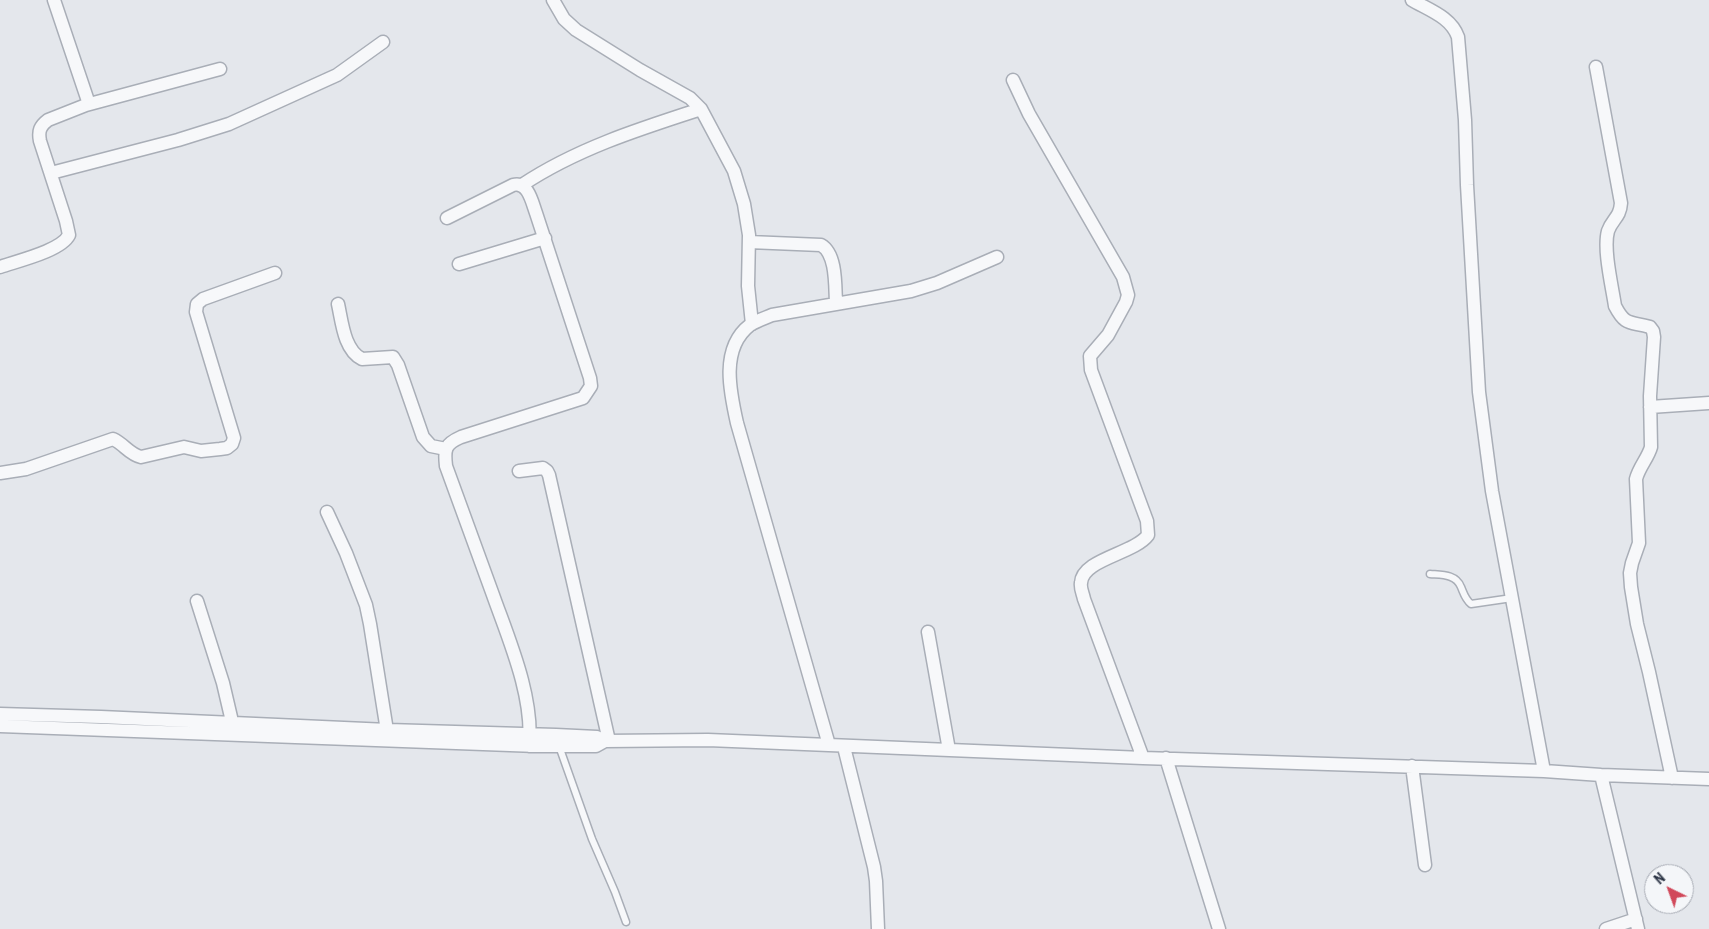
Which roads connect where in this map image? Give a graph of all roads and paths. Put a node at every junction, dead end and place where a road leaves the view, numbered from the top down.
1 (54, 0) edge
2 (553, 0) edge
3 (1412, 0) edge
4 (383, 42) dead end
5 (1596, 67) dead end
6 (220, 69) dead end
7 (1013, 80) dead end
8 (89, 104) junction
9 (700, 109) junction
10 (51, 173) junction
11 (522, 185) junction
12 (447, 218) dead end
13 (545, 238) junction
14 (749, 242) junction
15 (997, 257) dead end
16 (459, 264) dead end
17 (0, 267) edge
18 (275, 273) dead end
19 (836, 303) junction
20 (338, 304) dead end
21 (752, 324) junction
22 (1709, 403) edge
23 (1650, 407) junction
24 (446, 448) junction
25 (519, 471) dead end
26 (0, 473) edge
27 (327, 512) dead end
28 (1430, 574) dead end
29 (1512, 598) junction
30 (197, 601) dead end
31 (928, 632) dead end
32 (0, 714) edge
33 (82, 716) junction
34 (0, 726) edge
35 (234, 729) junction
36 (81, 730) junction
37 (388, 736) junction
38 (530, 740) junction
39 (607, 741) junction
40 (829, 745) junction
41 (559, 746) junction
42 (844, 747) junction
43 (949, 750) junction
44 (1143, 758) junction
45 (1166, 758) junction
46 (1412, 766) junction
47 (1544, 770) junction
48 (1600, 775) junction
49 (1672, 778) junction
50 (1709, 779) edge
51 (1425, 865) dead end
52 (626, 922) dead end
53 (1637, 924) edge
54 (878, 929) edge
55 (1219, 929) edge
56 (1606, 929) edge

1 - 8 street
2 - 9 street
3 - 29 street
4 - 10 street
5 - 23 street
6 - 8 street
7 - 44 street
8 - 10 street
9 - 11 street
9 - 14 street
10 - 17 street
11 - 12 street
11 - 13 street
13 - 16 street
13 - 24 street
14 - 19 street
14 - 21 street
15 - 19 street
18 - 26 street
19 - 21 street
20 - 24 street
21 - 40 street
22 - 23 street
23 - 49 street
24 - 38 street
25 - 39 street
27 - 37 street
28 - 29 lane
29 - 47 street
30 - 35 street
31 - 43 street
32 - 33 street
33 - 35 street
33 - 36 street
34 - 36 street
35 - 36 street
35 - 37 street
37 - 38 street
38 - 39 street
38 - 41 street
39 - 40 street
39 - 41 street
40 - 42 street
41 - 52 lane
42 - 43 street
42 - 54 street
43 - 44 street
44 - 45 street
45 - 46 street
45 - 55 street
46 - 47 street
46 - 51 street
47 - 48 street
48 - 49 street
48 - 53 street
49 - 50 street
53 - 56 street

